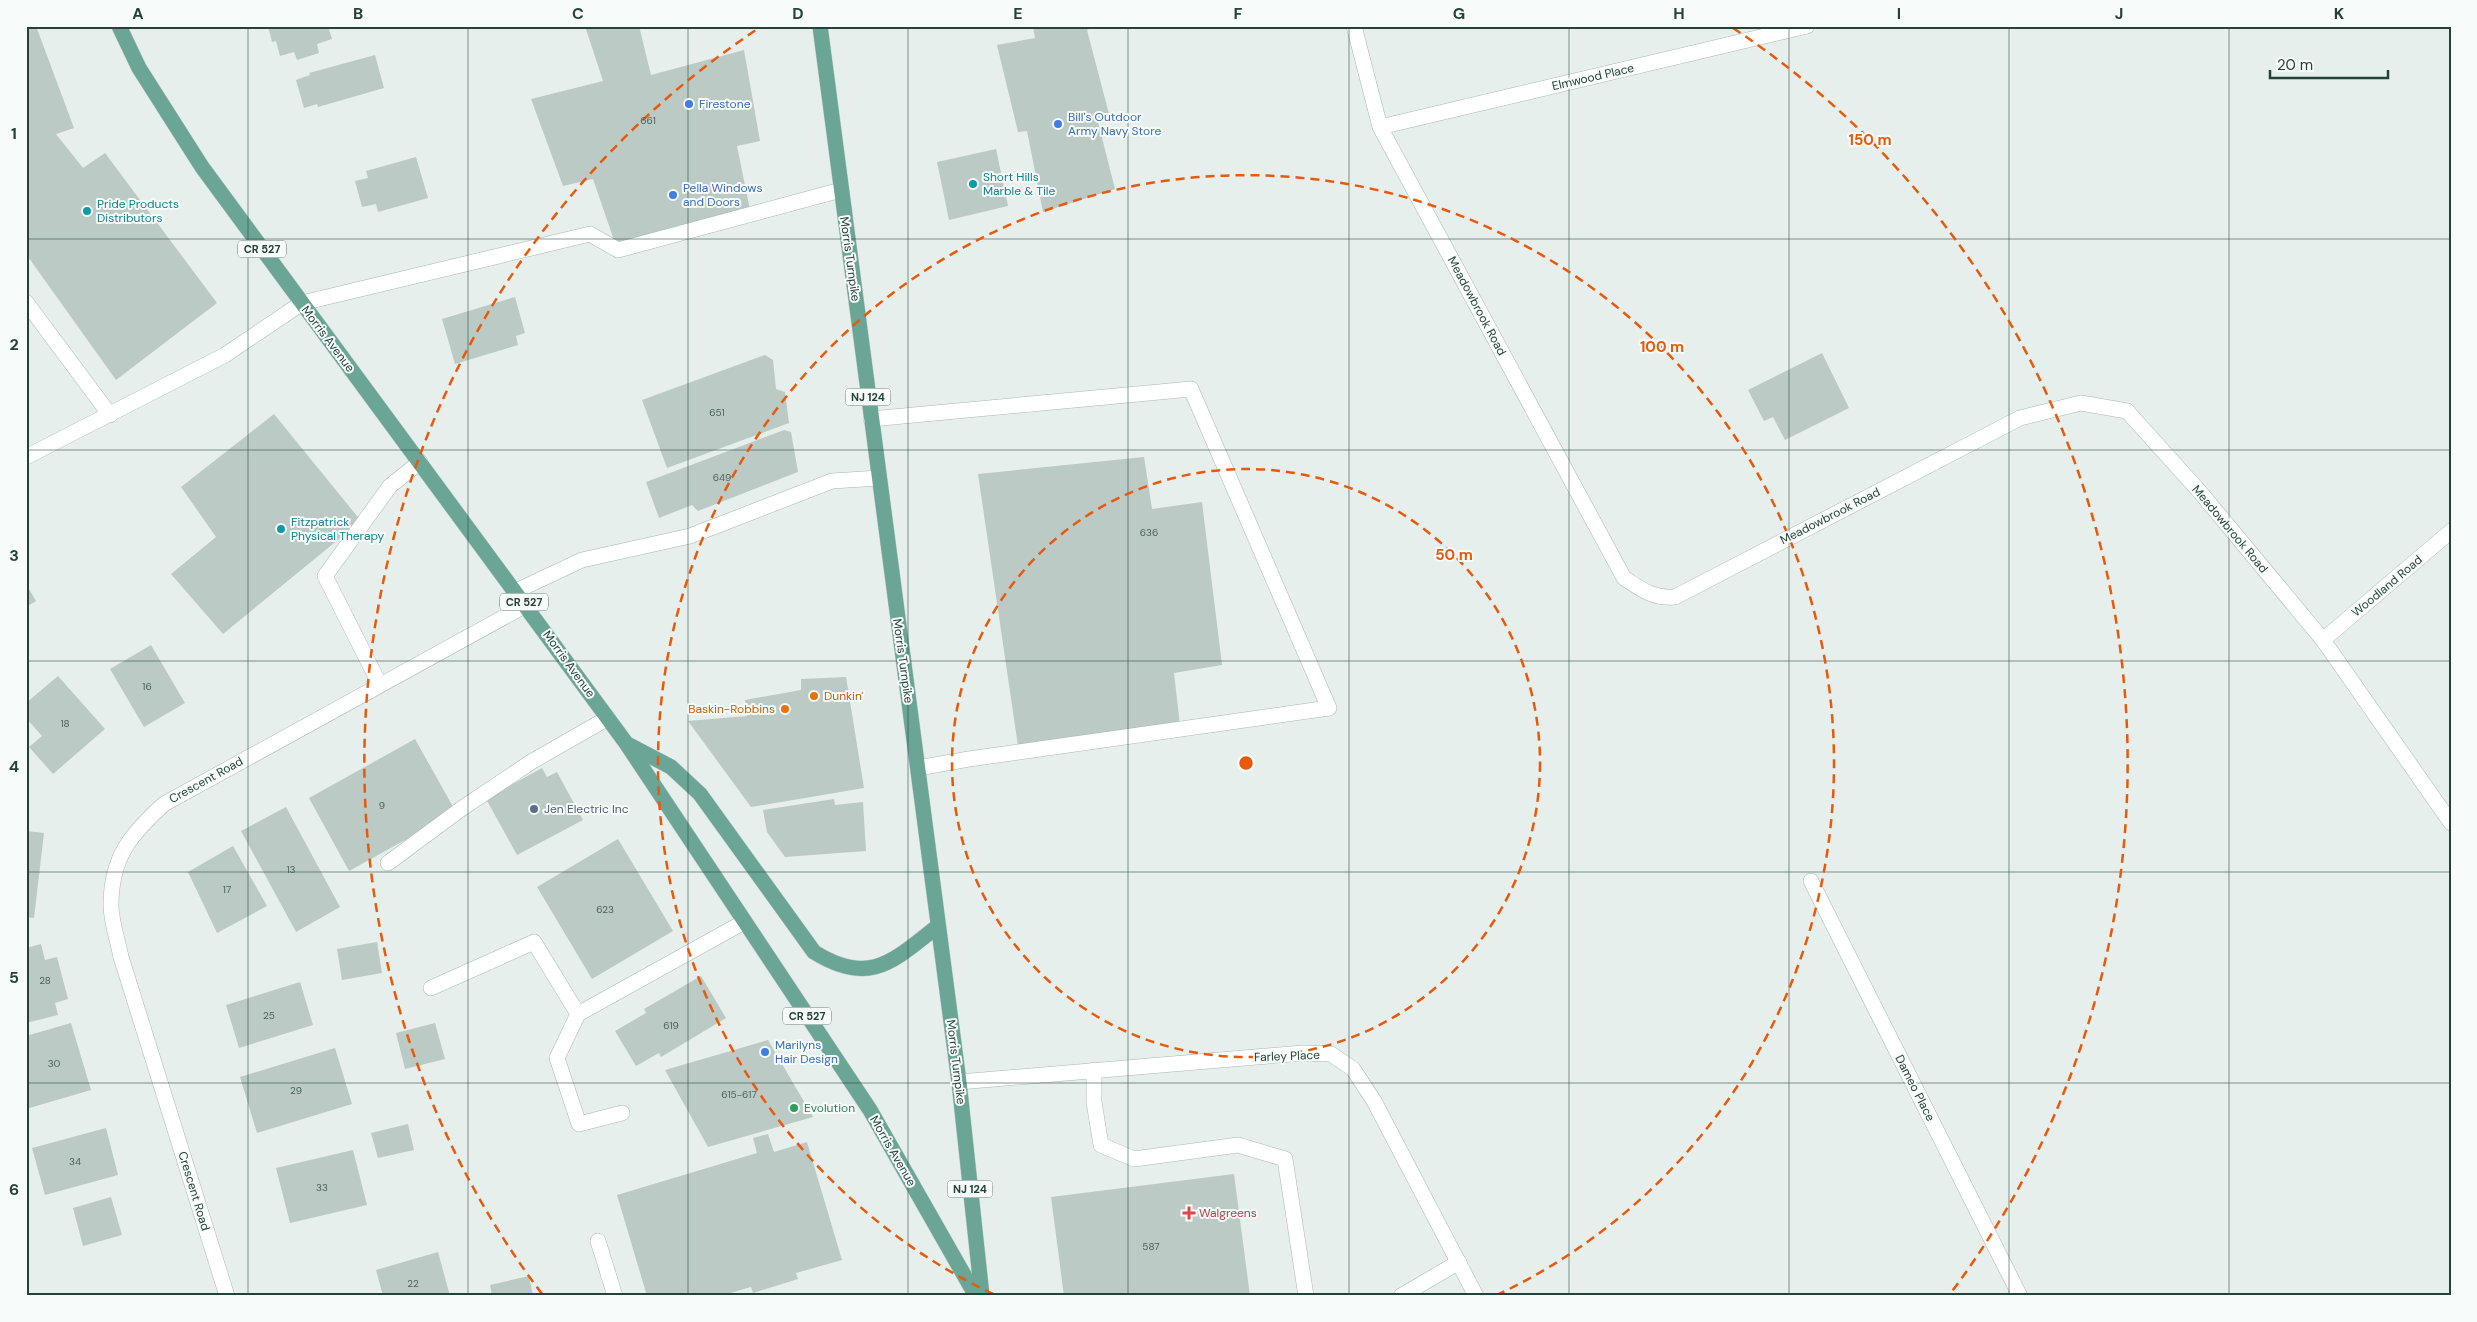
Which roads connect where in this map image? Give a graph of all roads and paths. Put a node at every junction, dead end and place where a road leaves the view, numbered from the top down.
1 (119, 26) edge
2 (820, 26) edge
3 (1354, 26) edge
4 (1807, 26) edge
5 (1380, 127) junction
6 (840, 190) junction
7 (26, 302) edge
8 (302, 304) junction
9 (110, 415) junction
10 (871, 419) junction
11 (26, 457) edge
12 (420, 462) junction
13 (879, 478) junction
14 (2451, 532) edge
15 (516, 591) junction
16 (526, 605) junction
17 (2324, 640) junction
18 (380, 685) junction
19 (608, 718) junction
20 (626, 743) junction
21 (918, 768) junction
22 (2451, 823) edge
23 (388, 864) dead end
24 (1811, 881) dead end
25 (744, 922) junction
26 (938, 926) junction
27 (431, 988) dead end
28 (578, 1014) junction
29 (1094, 1070) junction
30 (959, 1082) junction
31 (622, 1113) dead end
32 (598, 1241) dead end
33 (1459, 1262) junction
34 (227, 1296) edge
35 (615, 1296) edge
36 (976, 1296) edge
37 (982, 1296) edge
38 (1306, 1296) edge
39 (1401, 1296) edge
40 (1476, 1296) edge
41 (2020, 1296) edge

1 - 8 main road, Morris Avenue / CR 527
2 - 6 main road, Morris Turnpike / NJ 124
3 - 5 street, Meadowbrook Road
4 - 5 street, Elmwood Place
5 - 17 street, Meadowbrook Road
6 - 8 street
6 - 10 main road, Morris Turnpike / NJ 124
7 - 9 street
8 - 9 street
8 - 12 main road, Morris Avenue / CR 527
9 - 11 street
10 - 13 main road, Morris Turnpike / NJ 124
10 - 21 street
12 - 15 main road, Morris Avenue / CR 527
12 - 18 street
13 - 15 street
13 - 21 main road, Morris Turnpike / NJ 124
14 - 17 street, Woodland Road
15 - 16 main road, Morris Avenue / CR 527
16 - 18 street, Crescent Road
16 - 19 main road, Morris Avenue / CR 527
17 - 22 street, Meadowbrook Road
18 - 34 street, Crescent Road
19 - 20 main road, Morris Avenue / CR 527
19 - 23 street
20 - 25 main road, Morris Avenue / CR 527
20 - 26 main road
21 - 26 main road, Morris Turnpike / NJ 124
24 - 41 street, Dameo Place
25 - 28 street
25 - 36 main road, Morris Avenue / CR 527
26 - 30 main road, Morris Turnpike / NJ 124
27 - 28 street
28 - 31 street
29 - 30 street, Farley Place
29 - 33 street, Farley Place
29 - 38 street
30 - 37 main road, Morris Turnpike / NJ 124
32 - 35 street
33 - 39 street
33 - 40 street, Farley Place

